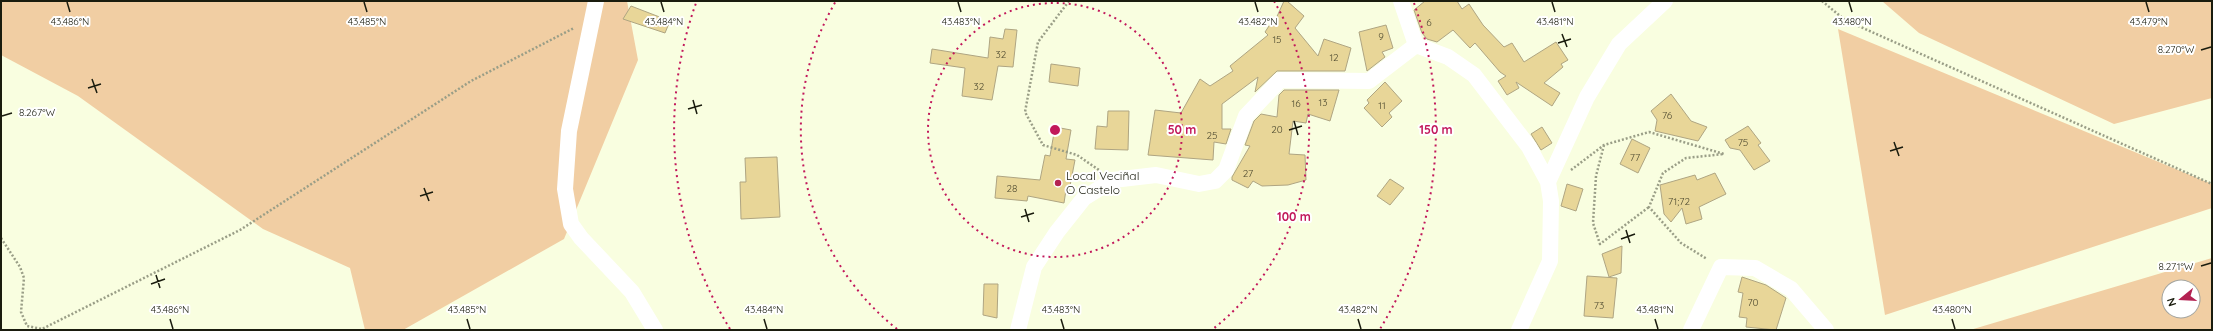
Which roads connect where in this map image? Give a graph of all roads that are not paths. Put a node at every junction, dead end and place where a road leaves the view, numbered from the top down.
1 (596, 1) edge
2 (1401, 1) edge
3 (1665, 1) edge
4 (1416, 45) junction
5 (1548, 182) junction
6 (655, 330) edge
7 (1018, 330) edge
8 (1519, 330) edge
9 (1691, 330) edge
10 (1826, 330) edge

1 - 6 street
2 - 4 street
3 - 5 street
4 - 5 street
4 - 7 street
5 - 8 street
9 - 10 street

